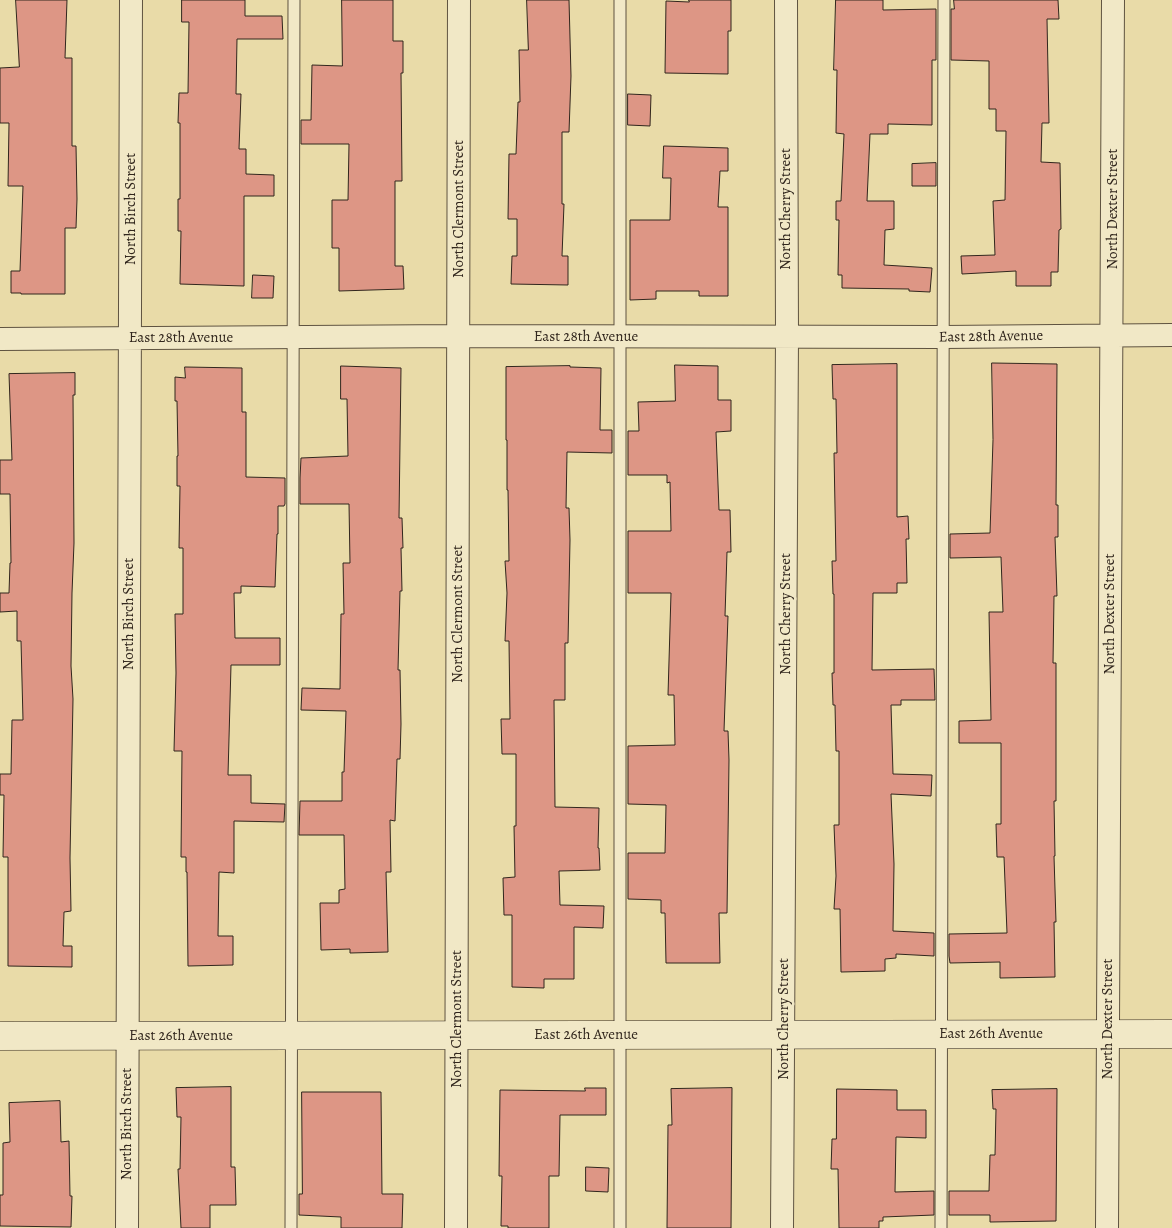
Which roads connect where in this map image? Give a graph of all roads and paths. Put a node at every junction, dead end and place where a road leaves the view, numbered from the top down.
1 (131, 0) edge
2 (294, 0) edge
3 (459, 0) edge
4 (620, 0) edge
5 (786, 0) edge
6 (944, 0) edge
7 (1113, 0) edge
8 (1112, 335) junction
9 (1172, 335) edge
10 (458, 336) junction
11 (787, 336) junction
12 (943, 337) junction
13 (0, 338) edge
14 (131, 338) junction
15 (293, 338) junction
16 (620, 338) junction
17 (942, 1034) junction
18 (1108, 1034) junction
19 (1172, 1034) edge
20 (620, 1035) junction
21 (784, 1035) junction
22 (0, 1036) edge
23 (127, 1036) junction
24 (292, 1036) junction
25 (457, 1036) junction
26 (127, 1228) edge
27 (291, 1228) edge
28 (456, 1228) edge
29 (620, 1228) edge
30 (782, 1228) edge
31 (941, 1228) edge
32 (1107, 1228) edge

1 - 14 street, North Birch Street
2 - 15 lane
3 - 10 street, North Clermont Street
4 - 16 lane
5 - 11 street, North Cherry Street
6 - 12 lane
7 - 8 street, North Dexter Street
8 - 9 street, East 28th Avenue
8 - 12 street, East 28th Avenue
8 - 18 street, North Dexter Street
10 - 15 street, East 28th Avenue
10 - 16 street, East 28th Avenue
10 - 25 street, North Clermont Street
11 - 12 street, East 28th Avenue
11 - 16 street, East 28th Avenue
11 - 21 street, North Cherry Street
12 - 17 lane
13 - 14 street, East 28th Avenue
14 - 15 street, East 28th Avenue
14 - 23 street, North Birch Street
15 - 24 lane
16 - 20 lane
17 - 18 street, East 26th Avenue
17 - 21 street, East 26th Avenue
17 - 31 lane
18 - 19 street, East 26th Avenue
18 - 32 street, North Dexter Street
20 - 21 street, East 26th Avenue
20 - 25 street, East 26th Avenue
20 - 29 lane
21 - 30 street, North Cherry Street
22 - 23 street, East 26th Avenue
23 - 24 street, East 26th Avenue
23 - 26 street, North Birch Street
24 - 25 street, East 26th Avenue
24 - 27 lane
25 - 28 street, North Clermont Street

